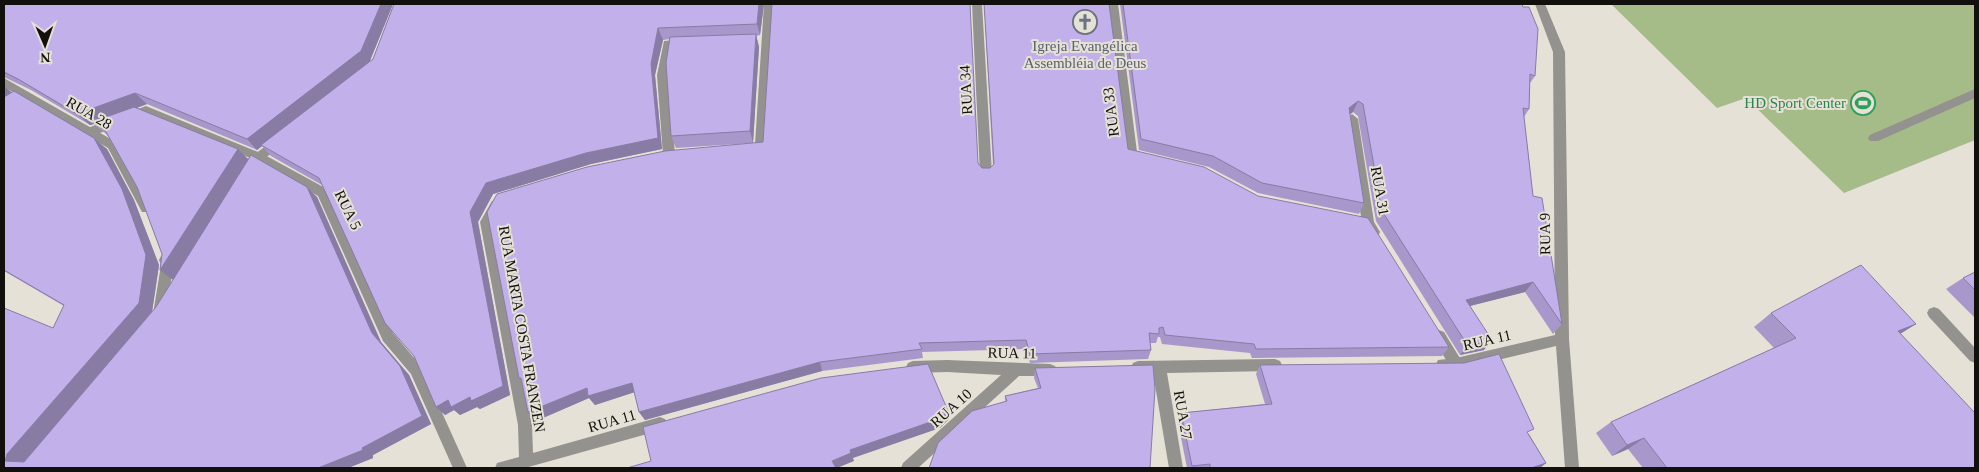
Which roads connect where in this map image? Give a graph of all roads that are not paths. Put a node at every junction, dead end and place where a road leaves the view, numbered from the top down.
1 (769, 4) edge
2 (977, 4) edge
3 (1113, 4) edge
4 (1540, 4) edge
5 (697, 43) edge
6 (4, 82) edge
7 (1975, 93) edge
8 (1352, 118) edge
9 (89, 132) junction
10 (290, 132) edge
11 (1874, 138) dead end
12 (734, 150) edge
13 (669, 156) edge
14 (258, 157) junction
15 (1150, 160) edge
16 (986, 174) edge
17 (243, 182) edge
18 (508, 197) edge
19 (152, 223) edge
20 (1378, 239) edge
21 (161, 248) edge
22 (176, 290) edge
23 (1934, 313) dead end
24 (1430, 322) edge
25 (1562, 339) junction
26 (1975, 357) edge
27 (1426, 364) edge
28 (1456, 364) junction
29 (1288, 365) edge
30 (1158, 367) junction
31 (1120, 368) edge
32 (901, 369) edge
33 (1063, 370) edge
34 (1015, 371) junction
35 (670, 421) edge
36 (526, 461) junction
37 (460, 468) edge
38 (502, 468) edge
39 (908, 468) edge
40 (1176, 468) edge
41 (1572, 468) edge

1 - 12 street
2 - 16 street, RUA 34
3 - 15 street, RUA 33
4 - 25 street, RUA 9
5 - 13 street
6 - 9 street, RUA 28
7 - 11 street
8 - 20 street, RUA 31
9 - 14 street, RUA 5
9 - 19 street, RUA 28
10 - 14 street
14 - 17 street
14 - 37 street, RUA 5
18 - 36 street, RUA MARTA COSTA FRANZEN
21 - 22 street
23 - 26 street
24 - 28 street
25 - 28 street, RUA 11
25 - 41 street, RUA 9
27 - 28 street, RUA 11
29 - 30 street
30 - 31 street
30 - 40 street, RUA 27
32 - 34 street, RUA 11
33 - 34 street, RUA 11
34 - 39 street, RUA 10
35 - 36 street, RUA 11
36 - 38 street, RUA 11

